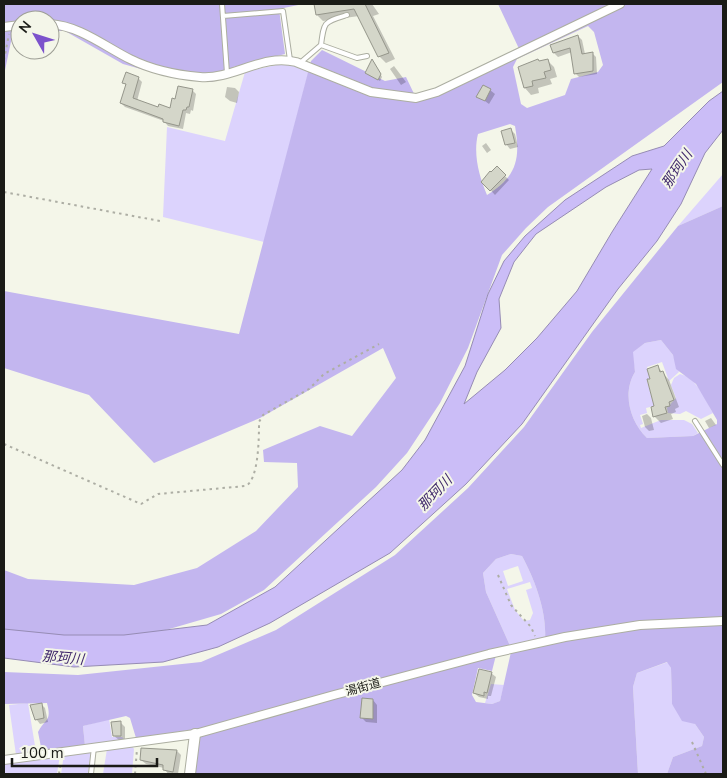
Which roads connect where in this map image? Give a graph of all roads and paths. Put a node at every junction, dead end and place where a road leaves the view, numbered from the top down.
1 (222, 4) edge
2 (620, 4) edge
3 (223, 16) junction
4 (347, 16) dead end
5 (60, 24) edge
6 (7, 27) edge
7 (321, 45) junction
8 (368, 56) dead end
9 (4, 60) edge
10 (290, 60) junction
11 (300, 63) junction
12 (227, 73) junction
13 (4, 192) edge
14 (160, 221) dead end
15 (379, 344) dead end
16 (695, 421) dead end
17 (4, 444) edge
18 (723, 465) edge
19 (498, 575) dead end
20 (723, 621) edge
21 (537, 643) junction
22 (195, 734) junction
23 (137, 742) junction
24 (692, 742) dead end
25 (94, 747) junction
26 (62, 752) junction
27 (4, 760) edge
28 (59, 774) edge
29 (91, 774) edge
30 (135, 774) edge
31 (190, 774) edge
32 (706, 774) edge

1 - 3 lane
2 - 11 street
3 - 10 lane
3 - 12 lane
4 - 7 lane
5 - 12 street
6 - 9 path
7 - 8 lane
7 - 11 lane
10 - 11 street
10 - 12 street
13 - 14 path
15 - 17 path
16 - 18 lane
19 - 21 path
20 - 21 street, 湯街道
21 - 22 street, 湯街道
22 - 23 street, 湯街道
22 - 31 street
23 - 25 street, 湯街道
23 - 30 path
24 - 32 path
25 - 26 street, 湯街道
25 - 29 lane
26 - 27 street, 湯街道
26 - 28 path

